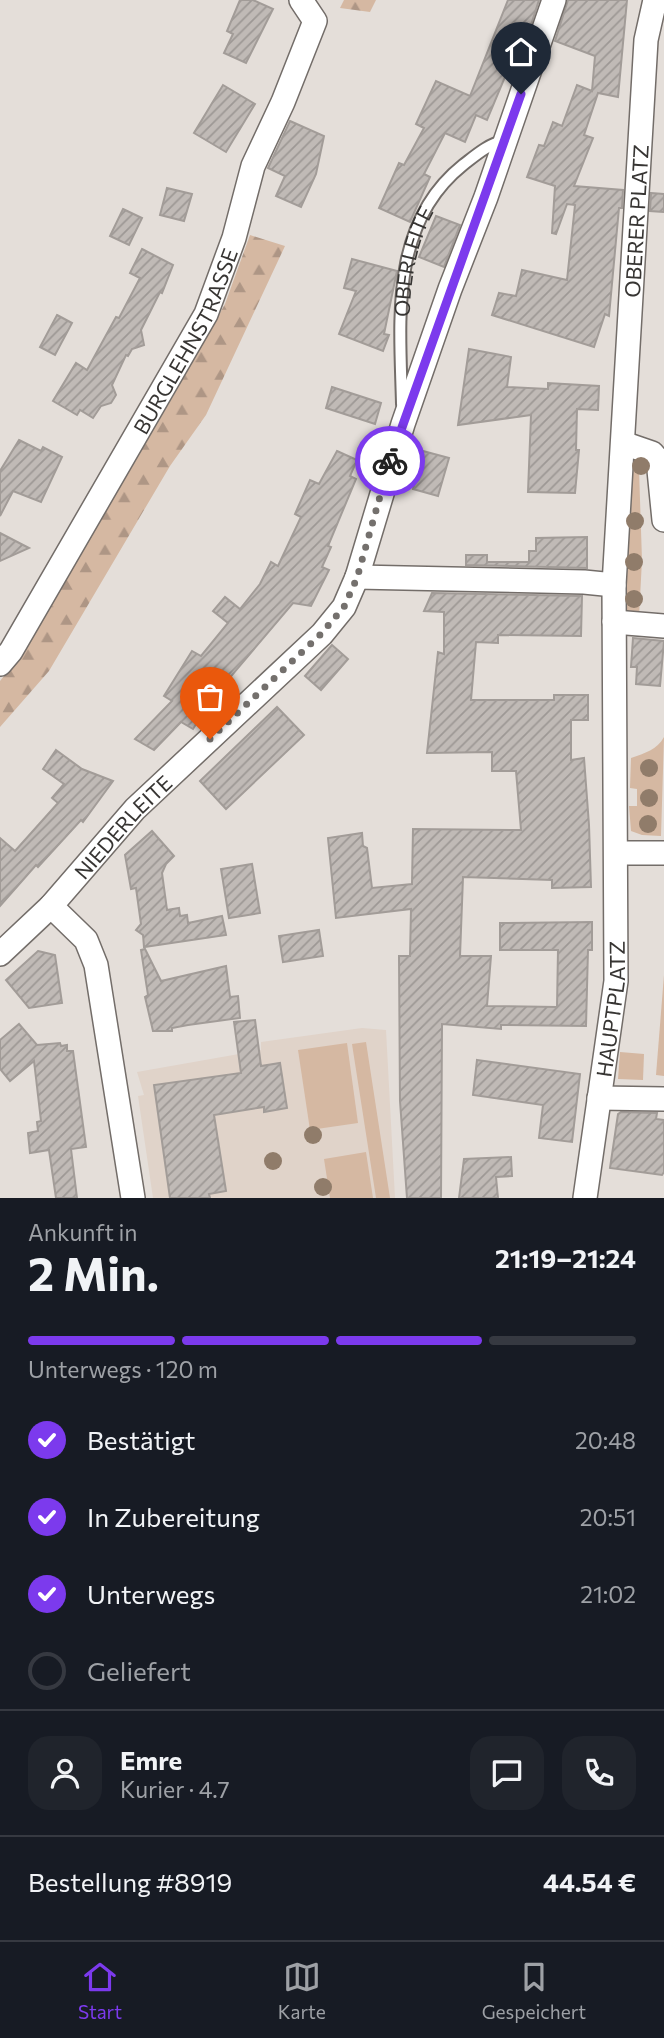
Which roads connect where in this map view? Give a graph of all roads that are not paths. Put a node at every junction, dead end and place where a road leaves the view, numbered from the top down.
1 (301, 0) edge
2 (554, 0) edge
3 (655, 0) edge
4 (504, 141) junction
5 (403, 424) junction
6 (622, 443) junction
7 (664, 520) edge
8 (357, 578) junction
9 (614, 585) junction
10 (614, 622) junction
11 (664, 626) edge
12 (0, 664) edge
13 (616, 853) junction
14 (664, 853) edge
15 (51, 906) junction
16 (0, 954) edge
17 (599, 1098) junction
18 (664, 1099) edge
19 (134, 1198) edge
20 (585, 1198) edge

1 - 12 street, BURGLEHNSTRASSE
2 - 4 street, OBERLEITE
3 - 6 street, OBERER PLATZ
4 - 5 street, OBERLEITE
4 - 5 lane, OBERLEITE
5 - 8 street, OBERLEITE
6 - 7 street
6 - 9 street, OBERER PLATZ
8 - 9 street
8 - 15 street, NIEDERLEITE
9 - 10 street, HAUPTPLATZ
10 - 11 street
10 - 13 street, HAUPTPLATZ
13 - 14 street
13 - 17 street, HAUPTPLATZ
15 - 16 street, NIEDERLEITE
15 - 19 street
17 - 18 street, HAUPTPLATZ
17 - 20 street

